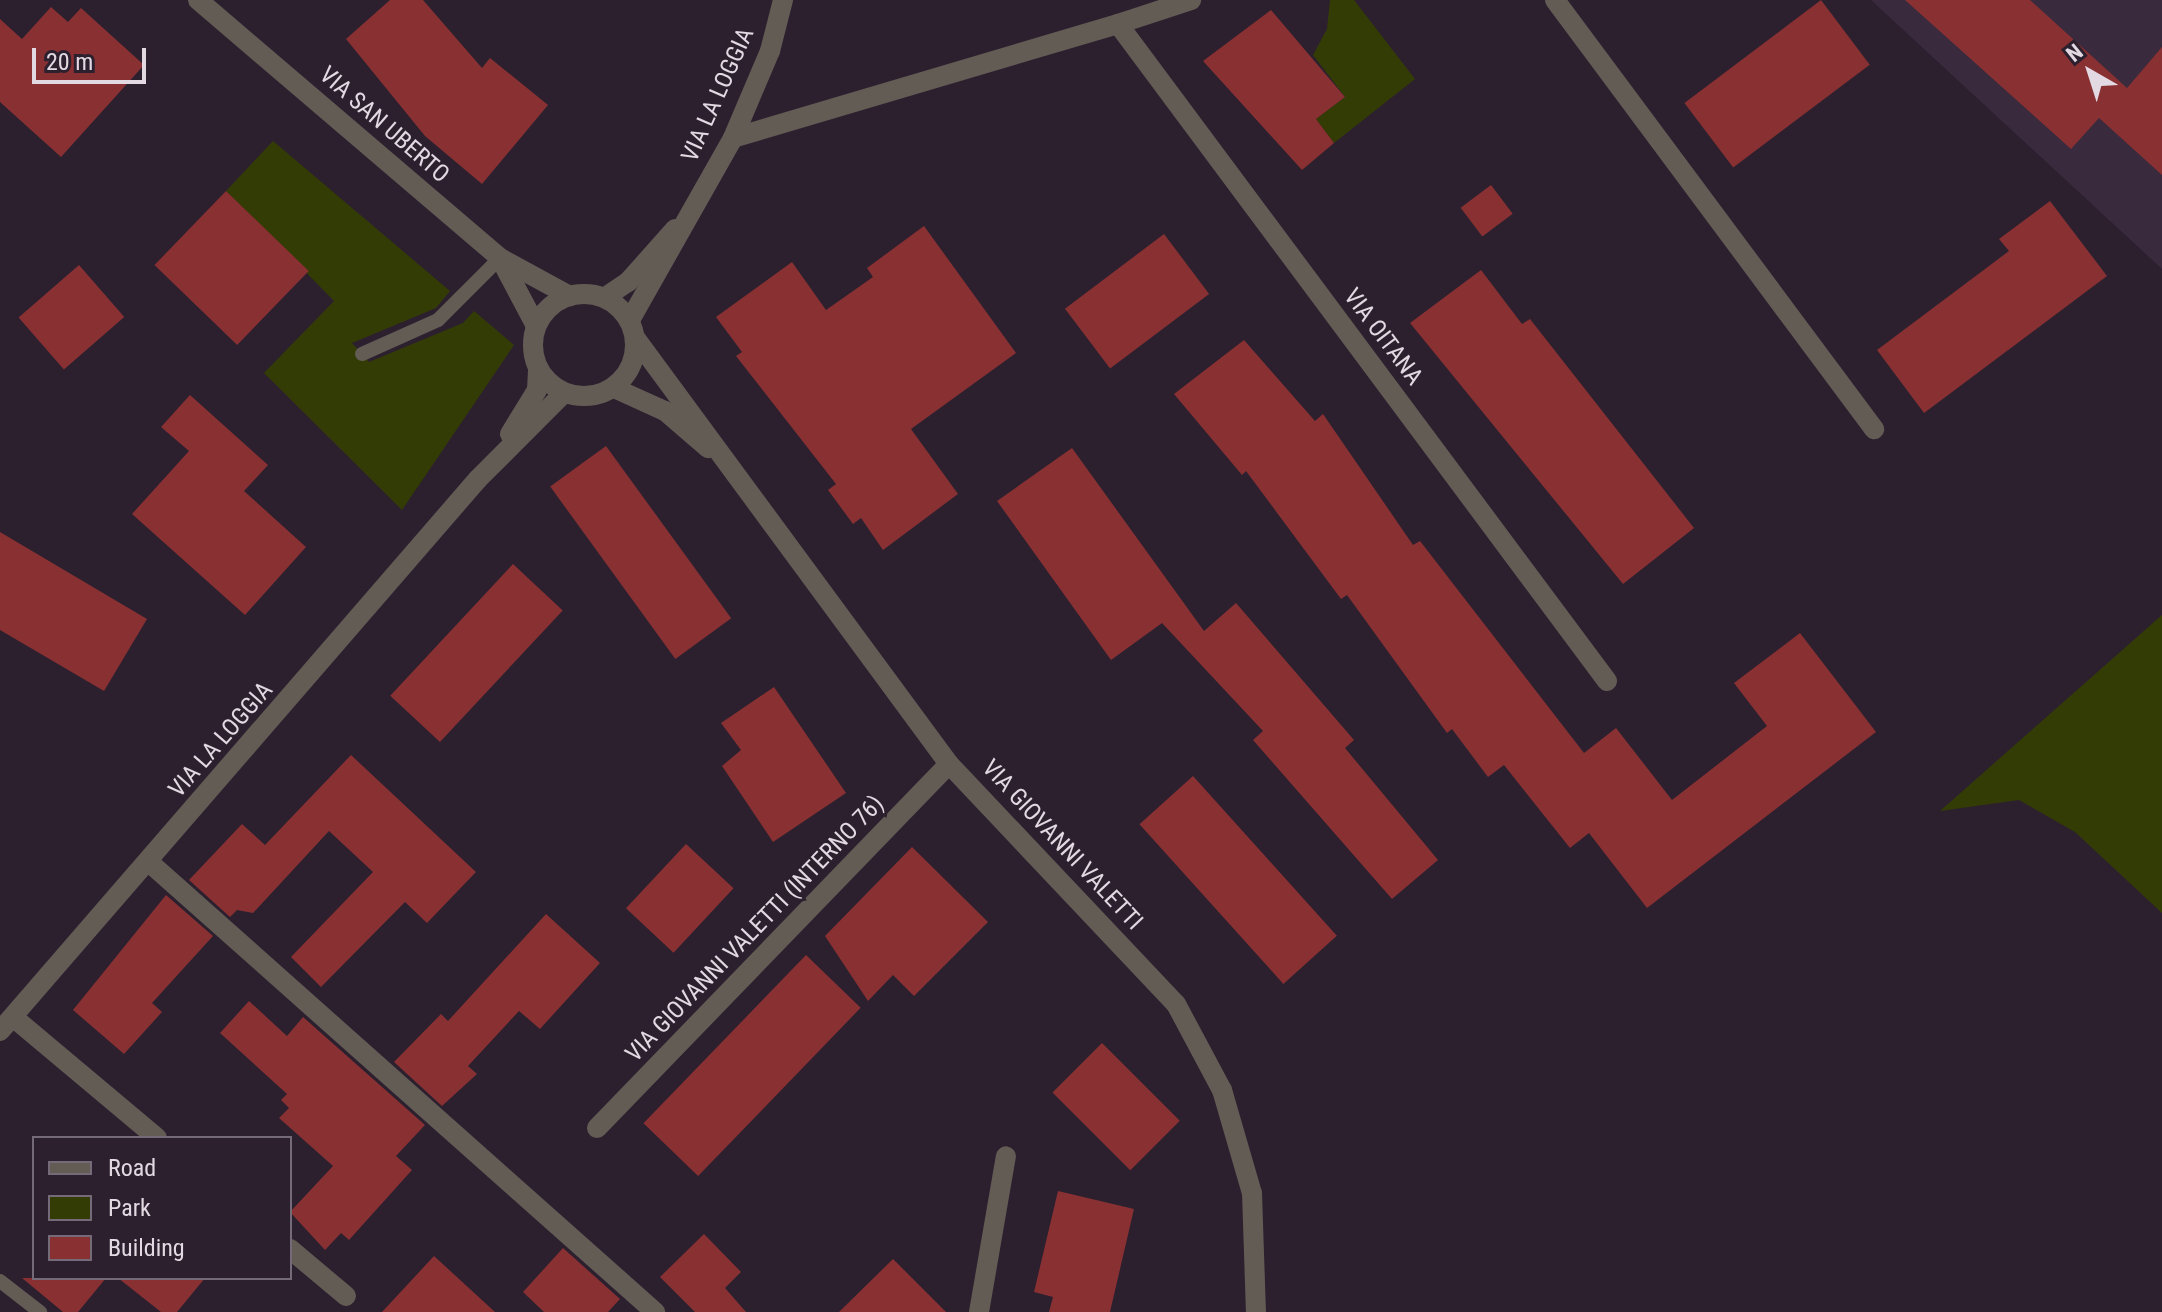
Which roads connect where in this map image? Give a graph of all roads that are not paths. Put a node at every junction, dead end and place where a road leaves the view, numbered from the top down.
1 (198, 0) edge
2 (783, 0) edge
3 (1191, 0) edge
4 (1555, 0) edge
5 (1118, 24) junction
6 (733, 138) junction
7 (693, 208) junction
8 (500, 258) junction
9 (570, 296) junction
10 (604, 298) junction
11 (536, 326) junction
12 (633, 330) junction
13 (362, 354) dead end
14 (538, 368) junction
15 (614, 388) junction
16 (564, 393) junction
17 (1874, 429) dead end
18 (720, 459) junction
19 (478, 479) junction
20 (1607, 681) dead end
21 (949, 764) junction
22 (150, 863) junction
23 (6, 1024) edge
24 (597, 1128) dead end
25 (154, 1136) edge
26 (1006, 1156) dead end
27 (292, 1251) edge
28 (0, 1281) edge
29 (346, 1296) dead end
30 (40, 1312) edge
31 (655, 1312) edge
32 (979, 1312) edge
33 (1256, 1312) edge

1 - 8 street, VIA SAN UBERTO
2 - 6 street, VIA LA LOGGIA
3 - 5 street
4 - 17 street
5 - 6 street
5 - 20 street, VIA OITANA
6 - 7 street, VIA LA LOGGIA
7 - 10 street, VIA LA LOGGIA
7 - 12 street, VIA LA LOGGIA
8 - 9 street, VIA SAN UBERTO
8 - 11 street, VIA SAN UBERTO
8 - 13 lane
9 - 10 street
9 - 11 street
10 - 12 street
11 - 14 street, VIA LA LOGGIA
12 - 15 street, VIA LA LOGGIA
12 - 18 street, VIA GIOVANNI VALETTI
14 - 16 street
14 - 19 street, VIA LA LOGGIA
15 - 16 street
15 - 18 street, VIA GIOVANNI VALETTI
16 - 19 street, VIA LA LOGGIA
18 - 21 street, VIA GIOVANNI VALETTI
19 - 22 street, VIA LA LOGGIA
21 - 24 street, VIA GIOVANNI VALETTI (INTERNO 76)
21 - 33 street, VIA GIOVANNI VALETTI
22 - 23 street, VIA LA LOGGIA
22 - 31 street
23 - 25 street
26 - 32 street
27 - 29 street
28 - 30 lane

